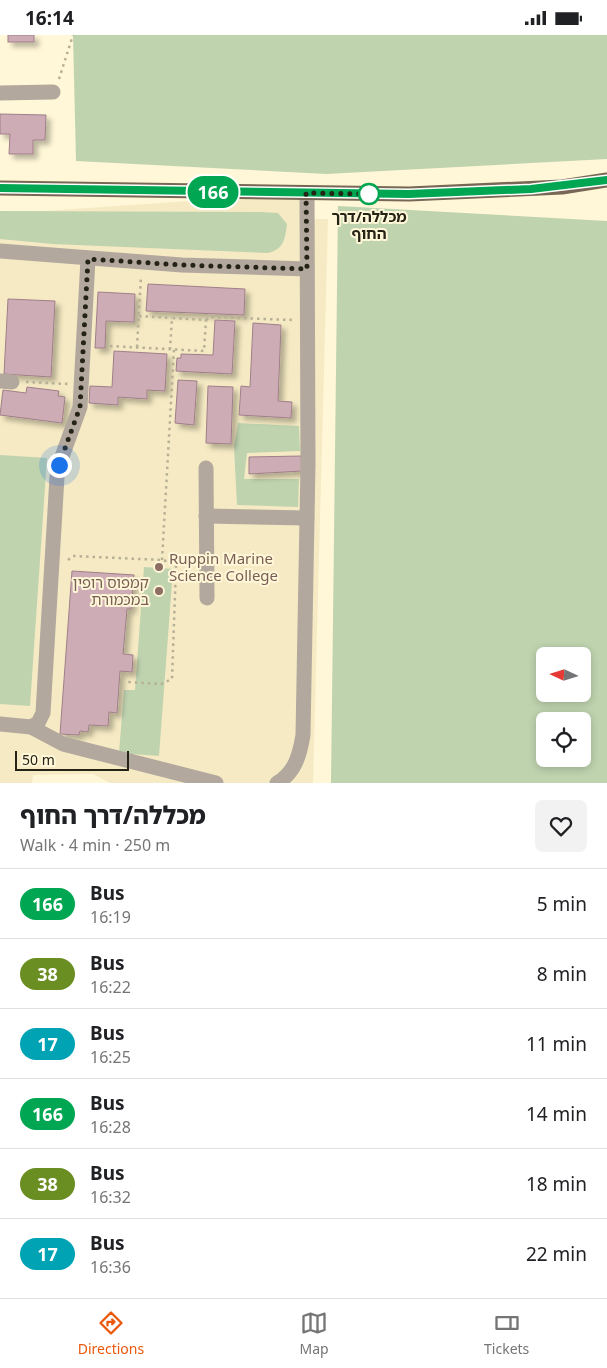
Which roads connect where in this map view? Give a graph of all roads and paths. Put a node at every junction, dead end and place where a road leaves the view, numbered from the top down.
1 (73, 35) edge
2 (53, 92) joint
3 (0, 93) edge
4 (607, 180) edge
5 (0, 188) edge
6 (306, 193) junction
7 (0, 251) edge
8 (88, 259) junction
9 (142, 263) junction
10 (307, 269) junction
11 (139, 316) junction
12 (172, 318) junction
13 (206, 320) junction
14 (307, 321) junction
15 (110, 346) dead end
16 (137, 347) junction
17 (172, 349) junction
18 (6, 381) edge
19 (81, 384) junction
20 (206, 468) dead end
21 (206, 516) junction
22 (307, 518) junction
23 (162, 560) junction
24 (67, 570) dead end
25 (207, 597) dead end
26 (127, 682) dead end
27 (0, 724) edge
28 (30, 727) junction
29 (216, 783) edge
30 (277, 783) edge

1 - 2 path
2 - 3 street
4 - 6 main road
5 - 6 main road
6 - 10 street
7 - 8 street
8 - 9 street
8 - 19 street
9 - 10 street
9 - 11 path
10 - 14 street
11 - 12 path
11 - 16 path
12 - 13 path
12 - 17 path
13 - 14 path
13 - 17 path
14 - 22 street
15 - 16 path
16 - 17 path
17 - 23 path
18 - 19 path
19 - 28 street
20 - 21 street
21 - 22 street
21 - 25 street
22 - 30 street
23 - 24 path
23 - 26 path
27 - 28 street
28 - 29 street

